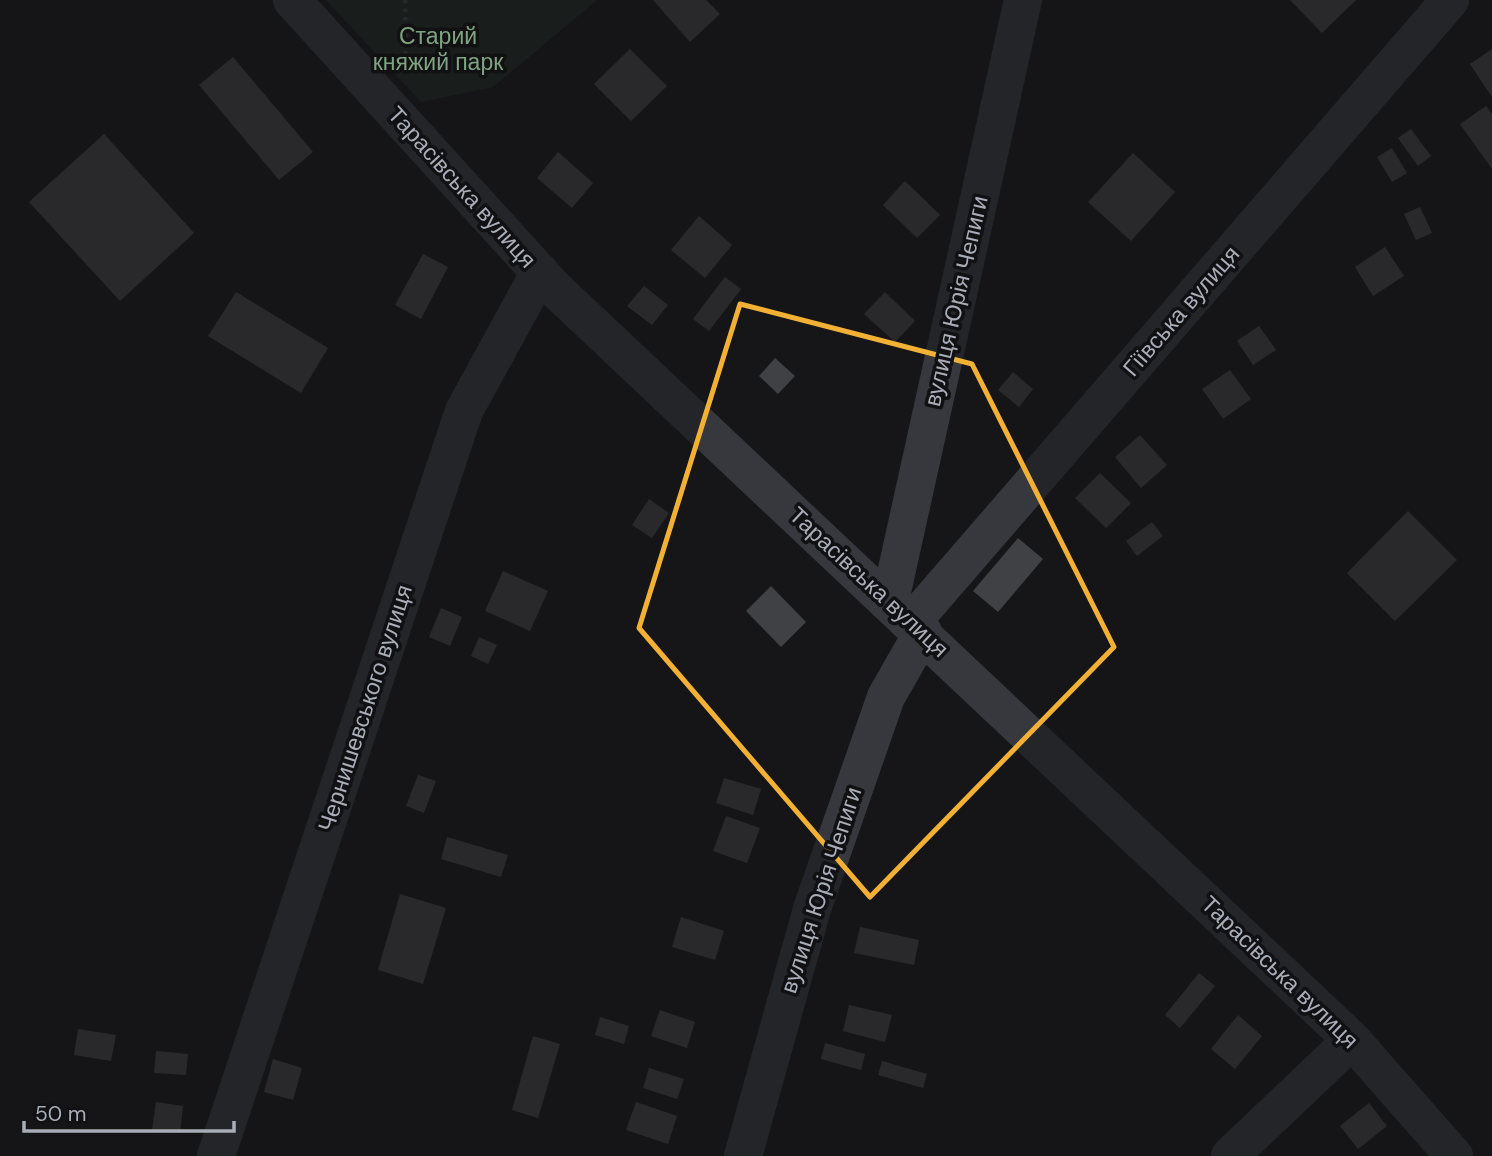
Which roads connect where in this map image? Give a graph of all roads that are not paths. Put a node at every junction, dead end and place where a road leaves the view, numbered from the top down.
1 (292, 0) edge
2 (1023, 0) edge
3 (1450, 0) edge
4 (540, 272) junction
5 (908, 619) junction
6 (1352, 1040) junction
7 (216, 1156) edge
8 (743, 1156) edge
9 (1230, 1156) edge
10 (1454, 1156) edge

1 - 4 street, Тарасівська вулиця
2 - 5 street, вулиця Юрія Чепиги
3 - 5 street, Гіївська вулиця
4 - 5 street, Тарасівська вулиця
4 - 7 street, Чернишевського вулиця
5 - 6 street, Тарасівська вулиця
5 - 8 street, вулиця Юрія Чепиги
6 - 9 street
6 - 10 street, Тарасівська вулиця

